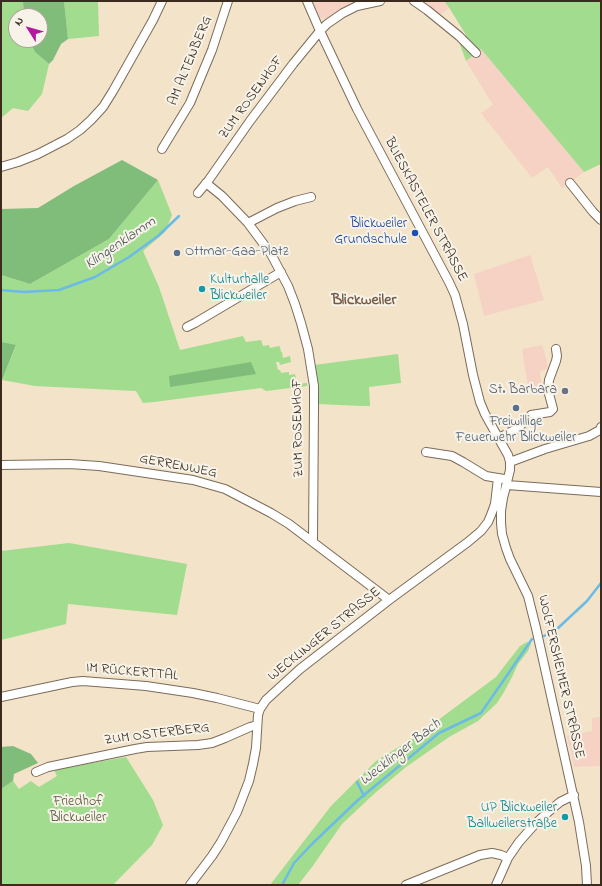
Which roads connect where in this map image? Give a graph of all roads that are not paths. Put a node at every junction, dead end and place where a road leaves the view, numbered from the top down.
1 (162, 1) edge
2 (228, 1) edge
3 (307, 1) edge
4 (380, 1) edge
5 (414, 1) edge
6 (320, 31) junction
7 (476, 53) dead end
8 (162, 149) dead end
9 (1, 167) edge
10 (206, 183) junction
11 (570, 183) dead end
12 (198, 192) dead end
13 (310, 196) dead end
14 (601, 220) edge
15 (248, 223) junction
16 (281, 272) junction
17 (187, 327) dead end
18 (556, 349) dead end
19 (600, 430) edge
20 (499, 438) junction
21 (426, 452) dead end
22 (510, 462) junction
23 (1, 465) edge
24 (498, 478) junction
25 (508, 482) junction
26 (601, 492) edge
27 (313, 541) junction
28 (389, 600) junction
29 (1, 697) edge
30 (260, 709) junction
31 (257, 725) junction
32 (36, 772) dead end
33 (574, 795) junction
34 (508, 858) junction
35 (190, 885) edge
36 (406, 885) edge
37 (496, 885) edge
38 (587, 885) edge

1 - 9 street
2 - 8 street, AM ALTENBERG
3 - 6 street, BLIESKASTELER STRASSE
4 - 6 street, ZUM ROSENHOF
5 - 7 street
6 - 10 street, ZUM ROSENHOF
6 - 20 street, BLIESKASTELER STRASSE
10 - 12 street, ZUM ROSENHOF
10 - 15 street, ZUM ROSENHOF
11 - 14 street
13 - 15 street
15 - 16 street, ZUM ROSENHOF
16 - 17 street
16 - 27 street, ZUM ROSENHOF
18 - 20 street
19 - 22 street
20 - 22 street, BLIESKASTELER STRASSE
21 - 24 street
22 - 25 street, BLIESKASTELER STRASSE
23 - 27 street, GERRENWEG
24 - 25 street
24 - 28 street, WECKLINGER STRASSE
25 - 26 street
25 - 33 street, WOLFERSHEIMER STRASSE
27 - 28 street, GERRENWEG
28 - 30 street, WECKLINGER STRASSE
29 - 30 street, IM RÜCKERTTAL
30 - 31 street, WECKLINGER STRASSE
31 - 32 street, ZUM OSTERBERG
31 - 35 street, WECKLINGER STRASSE
33 - 34 street
33 - 38 street, WOLFERSHEIMER STRASSE
34 - 36 street
34 - 37 street

